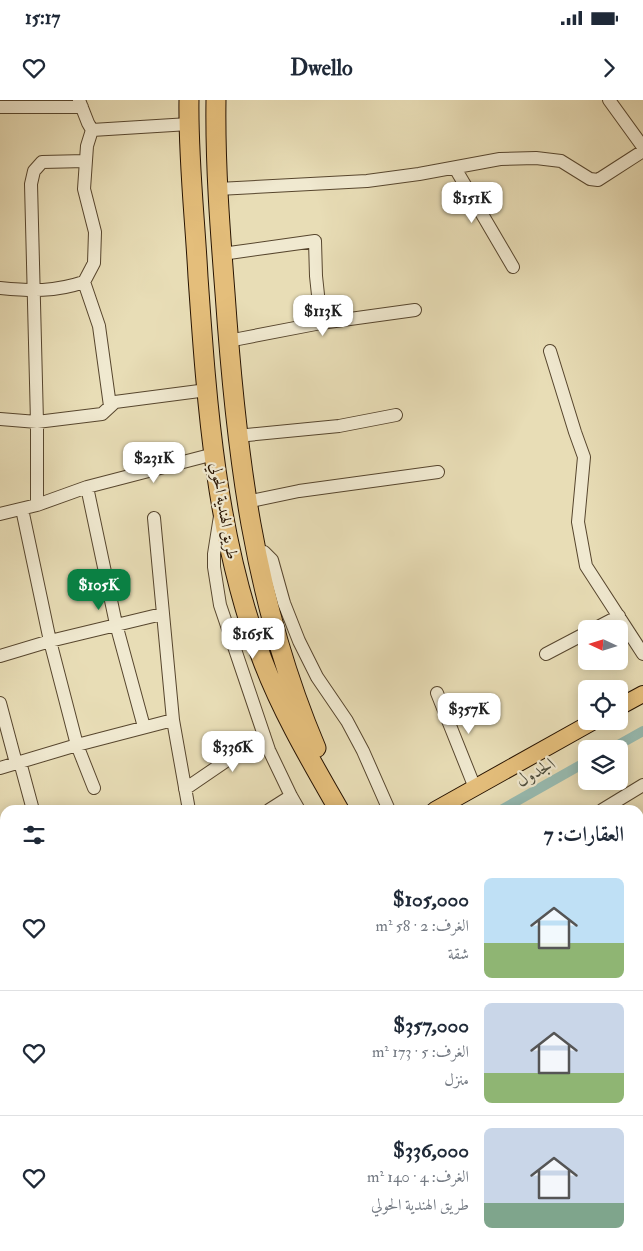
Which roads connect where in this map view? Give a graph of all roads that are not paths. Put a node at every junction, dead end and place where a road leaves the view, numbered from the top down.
1 (190, 100) edge
2 (216, 100) edge
3 (608, 100) edge
4 (81, 103) edge
5 (0, 106) edge
6 (190, 129) junction
7 (92, 130) junction
8 (216, 131) junction
9 (643, 147) edge
10 (643, 151) edge
11 (86, 161) junction
12 (455, 168) junction
13 (192, 172) junction
14 (218, 180) junction
15 (222, 254) junction
16 (513, 266) dead end
17 (84, 282) junction
18 (0, 288) edge
19 (33, 291) junction
20 (415, 310) dead end
21 (321, 323) junction
22 (228, 342) junction
23 (550, 351) dead end
24 (207, 390) junction
25 (110, 406) junction
26 (396, 415) dead end
27 (0, 419) edge
28 (37, 422) junction
29 (236, 436) junction
30 (214, 454) junction
31 (438, 472) dead end
32 (87, 487) junction
33 (246, 502) junction
34 (37, 505) junction
35 (222, 508) junction
36 (22, 509) junction
37 (0, 514) edge
38 (154, 518) dead end
39 (255, 551) junction
40 (162, 614) junction
41 (619, 616) junction
42 (611, 620) edge
43 (116, 624) junction
44 (578, 637) edge
45 (50, 641) junction
46 (546, 654) dead end
47 (643, 654) edge
48 (0, 656) edge
49 (437, 692) dead end
50 (643, 694) edge
51 (628, 702) edge
52 (0, 703) edge
53 (173, 720) junction
54 (144, 727) junction
55 (578, 730) edge
56 (264, 734) junction
57 (77, 745) junction
58 (18, 762) junction
59 (0, 768) edge
60 (643, 786) edge
61 (94, 788) dead end
62 (475, 788) junction
63 (185, 789) junction
64 (291, 796) junction
65 (31, 805) edge
66 (188, 805) edge
67 (277, 805) edge
68 (296, 805) edge
69 (336, 805) edge
70 (343, 805) edge
71 (387, 805) edge
72 (444, 805) edge
73 (611, 805) edge

1 - 6 highway, طريق الهندية الحولي
2 - 8 highway, طريق الهندية الحولي
3 - 9 street
4 - 5 street
4 - 7 street
6 - 7 street
6 - 8 highway
6 - 13 highway, طريق الهندية الحولي
7 - 11 street
8 - 14 highway, طريق الهندية الحولي
10 - 12 street
11 - 17 street
11 - 19 street
12 - 14 street
12 - 16 street
13 - 14 highway
13 - 24 highway, طريق الهندية الحولي
14 - 15 highway, طريق الهندية الحولي
15 - 21 street
15 - 22 highway, طريق الهندية الحولي
17 - 19 street
17 - 25 street
18 - 19 street
19 - 28 street
20 - 21 street
21 - 22 street
22 - 29 highway, طريق الهندية الحولي
23 - 41 street
24 - 25 street
24 - 30 highway, طريق الهندية الحولي
25 - 28 street
26 - 29 street
27 - 28 street
28 - 34 street
29 - 33 highway, طريق الهندية الحولي
30 - 32 street
30 - 35 highway, طريق الهندية الحولي
31 - 33 street
32 - 34 street
32 - 43 street
33 - 39 highway, طريق الهندية الحولي
34 - 36 street
35 - 56 street
35 - 69 highway, طريق الهندية الحولي
36 - 37 street
36 - 45 street
38 - 40 street
39 - 70 highway, طريق الهندية الحولي
39 - 71 street
40 - 43 street
40 - 53 street
41 - 42 street
41 - 47 street
43 - 45 street
43 - 54 street
44 - 46 street
45 - 48 street
45 - 57 street
49 - 62 street
50 - 51 main road
52 - 58 street
53 - 54 street
53 - 63 street
54 - 57 street
55 - 62 main road
56 - 63 street
56 - 64 street
57 - 58 street
57 - 61 street
58 - 59 street
58 - 65 street
60 - 73 street
62 - 72 main road
63 - 66 street
64 - 67 street
64 - 68 street

